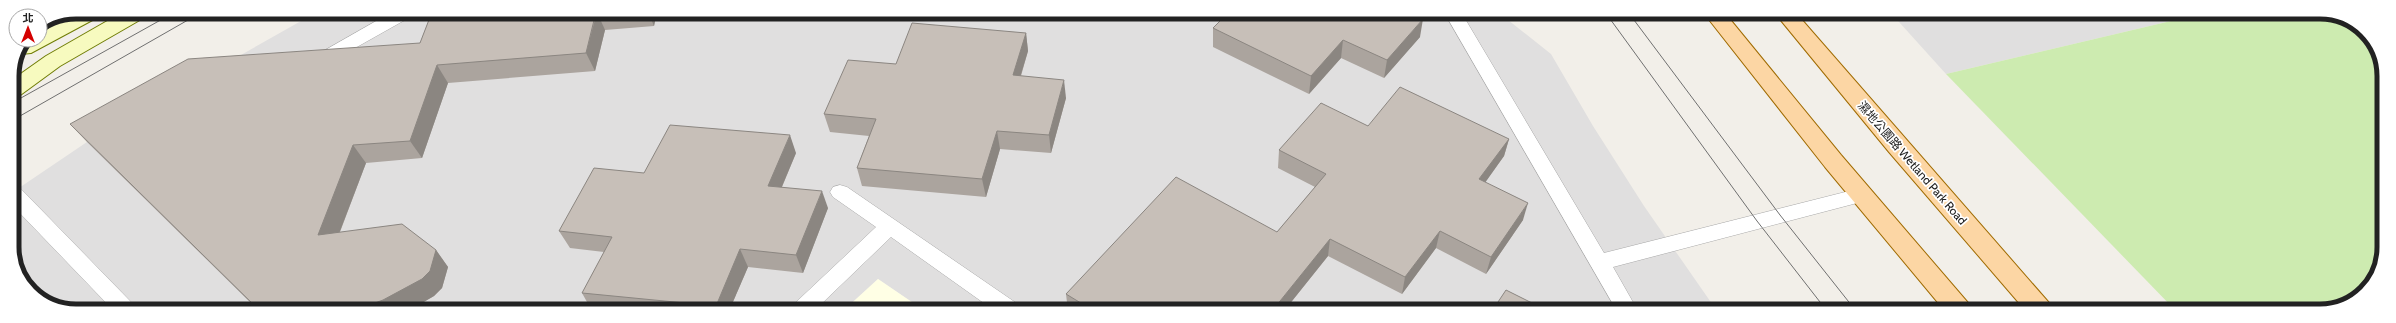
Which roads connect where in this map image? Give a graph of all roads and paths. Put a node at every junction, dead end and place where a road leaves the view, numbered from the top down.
1 (78, 19) edge
2 (126, 19) edge
3 (394, 19) edge
4 (1456, 19) edge
5 (1719, 19) edge
6 (1790, 19) edge
7 (48, 35) edge
8 (326, 57) edge
9 (19, 85) edge
10 (840, 192) dead end
11 (1861, 194) junction
12 (19, 199) edge
13 (890, 226) junction
14 (1599, 262) junction
15 (120, 304) edge
16 (807, 304) edge
17 (1002, 304) edge
18 (1624, 304) edge
19 (1954, 304) edge
20 (2035, 304) edge

1 - 7 main road
2 - 9 main road
3 - 8 lane
4 - 14 lane
5 - 11 main road
6 - 20 main road, 濕地公園路 Wetland Park Road
10 - 13 lane
11 - 14 lane
11 - 19 main road
12 - 15 lane
13 - 16 lane
13 - 17 lane
14 - 18 lane

